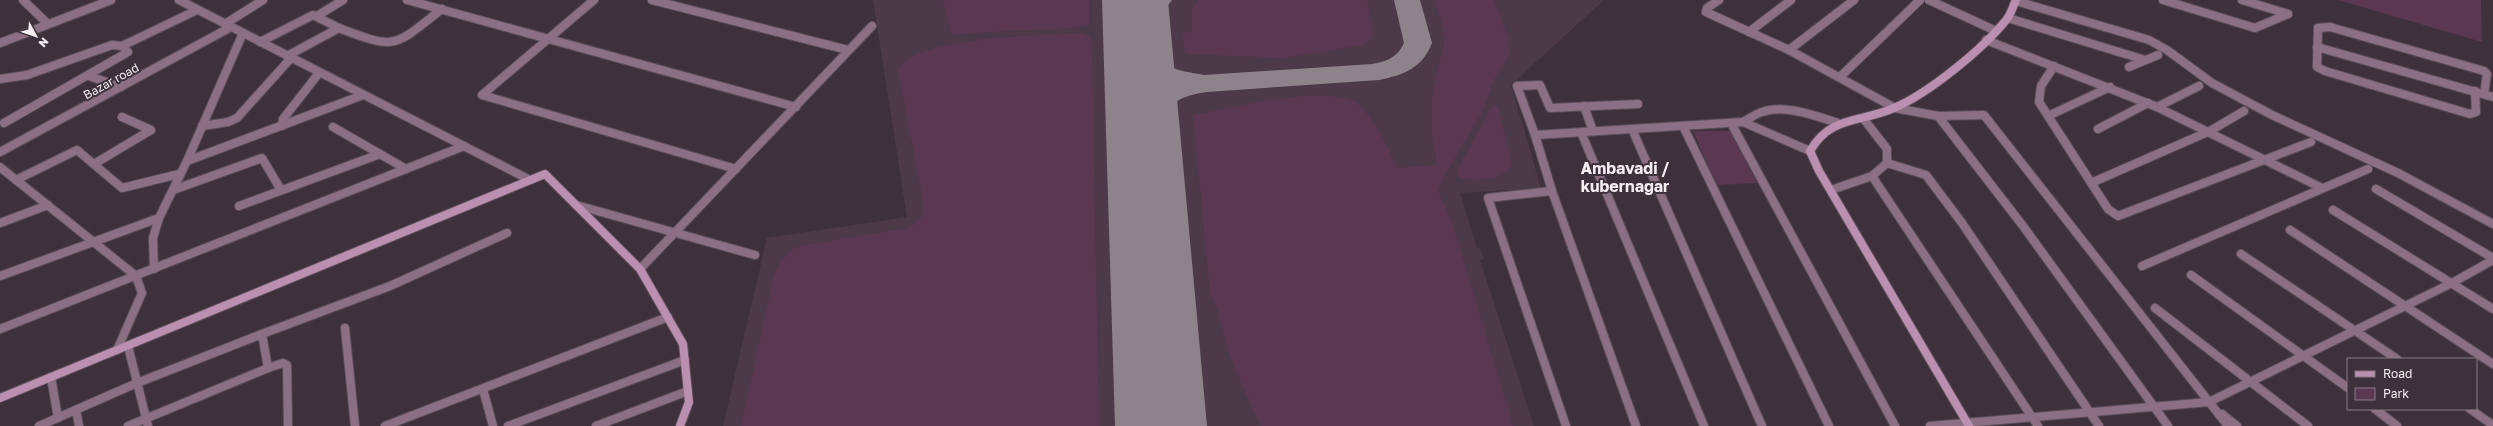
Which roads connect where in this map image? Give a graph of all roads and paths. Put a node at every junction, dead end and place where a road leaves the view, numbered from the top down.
1 (23, 0) edge
2 (111, 0) edge
3 (178, 0) edge
4 (263, 0) edge
5 (343, 0) edge
6 (407, 0) edge
7 (594, 0) edge
8 (652, 0) edge
9 (1719, 0) edge
10 (1791, 0) edge
11 (1854, 0) edge
12 (1920, 0) edge
13 (1929, 0) edge
14 (2016, 0) edge
15 (2165, 0) edge
16 (2242, 0) edge
17 (442, 9) junction
18 (197, 10) junction
19 (317, 16) junction
20 (2008, 18) junction
21 (48, 24) junction
22 (228, 26) junction
23 (872, 26) dead end
24 (339, 28) junction
25 (1749, 32) junction
26 (1996, 32) junction
27 (243, 33) junction
28 (548, 39) junction
29 (1986, 40) junction
30 (260, 42) junction
31 (0, 43) edge
32 (122, 46) junction
33 (2318, 47) junction
34 (848, 50) junction
35 (1789, 50) junction
36 (2158, 55) dead end
37 (289, 57) junction
38 (2145, 60) junction
39 (2054, 66) junction
40 (2129, 67) dead end
41 (320, 72) junction
42 (89, 76) junction
43 (1840, 77) junction
44 (0, 80) edge
45 (2199, 86) dead end
46 (121, 87) junction
47 (2110, 87) junction
48 (2475, 91) junction
49 (2484, 94) junction
50 (363, 95) junction
51 (2493, 97) edge
52 (2148, 102) junction
53 (1638, 104) dead end
54 (1584, 106) junction
55 (2158, 106) junction
56 (796, 107) junction
57 (1895, 108) junction
58 (2244, 111) dead end
59 (122, 116) dead end
60 (1938, 116) junction
61 (2048, 116) junction
62 (1863, 118) junction
63 (1743, 122) junction
64 (4, 123) dead end
65 (1731, 123) junction
66 (1838, 123) junction
67 (202, 126) junction
68 (282, 126) junction
69 (1683, 126) junction
70 (333, 127) dead end
71 (1632, 129) junction
72 (2098, 129) dead end
73 (1593, 131) junction
74 (2210, 131) junction
75 (1582, 132) junction
76 (1535, 135) junction
77 (2311, 142) dead end
78 (464, 146) junction
79 (1810, 151) junction
80 (0, 152) edge
81 (380, 154) junction
82 (2268, 160) junction
83 (187, 161) junction
84 (1887, 163) junction
85 (94, 164) junction
86 (0, 167) edge
87 (406, 169) junction
88 (736, 169) junction
89 (2368, 169) dead end
90 (179, 174) junction
91 (1872, 176) junction
92 (16, 180) junction
93 (530, 180) junction
94 (2091, 183) junction
95 (2322, 188) junction
96 (2376, 189) dead end
97 (173, 190) junction
98 (281, 190) junction
99 (1831, 190) junction
100 (1552, 191) junction
101 (48, 205) junction
102 (576, 205) junction
103 (239, 206) dead end
104 (2333, 210) dead end
105 (159, 218) junction
106 (0, 223) edge
107 (2493, 224) edge
108 (2290, 230) dead end
109 (675, 232) junction
110 (507, 233) dead end
111 (93, 241) junction
112 (2241, 254) dead end
113 (755, 255) dead end
114 (2493, 259) edge
115 (2142, 266) dead end
116 (154, 269) junction
117 (640, 269) junction
118 (2191, 275) dead end
119 (0, 276) edge
120 (136, 276) junction
121 (2452, 283) junction
122 (2405, 306) junction
123 (2155, 308) dead end
124 (2493, 309) edge
125 (668, 317) junction
126 (345, 328) dead end
127 (0, 329) edge
128 (2355, 330) junction
129 (262, 334) junction
130 (128, 346) junction
131 (117, 350) junction
132 (2304, 355) junction
133 (2396, 358) edge
134 (685, 360) junction
135 (2493, 364) edge
136 (268, 368) junction
137 (51, 377) junction
138 (2251, 381) junction
139 (137, 383) junction
140 (2347, 387) edge
141 (483, 389) junction
142 (688, 391) junction
143 (0, 398) edge
144 (2209, 402) junction
145 (2154, 407) junction
146 (76, 410) junction
147 (2376, 410) edge
148 (2471, 410) edge
149 (2090, 412) junction
150 (2032, 417) junction
151 (58, 418) junction
152 (147, 422) edge
153 (1968, 425) edge
154 (2493, 425) edge
155 (39, 426) edge
156 (79, 426) edge
157 (128, 426) edge
158 (288, 426) edge
159 (355, 426) edge
160 (385, 426) edge
161 (493, 426) edge
162 (508, 426) edge
163 (596, 426) edge
164 (680, 426) edge
165 (1566, 426) edge
166 (1636, 426) edge
167 (1704, 426) edge
168 (1762, 426) edge
169 (1829, 426) edge
170 (1895, 426) edge
171 (1930, 426) edge
172 (2038, 426) edge
173 (2099, 426) edge
174 (2168, 426) edge
175 (2228, 426) edge
176 (2237, 426) edge
177 (2308, 426) edge
178 (2397, 426) edge

1 - 21 street
2 - 21 street
3 - 18 street
4 - 22 street, Bazar road
5 - 19 street
6 - 17 street
7 - 28 street
8 - 34 street
9 - 25 street
10 - 25 street
11 - 35 street
12 - 43 street
13 - 26 street
14 - 20 street
14 - 107 street
15 - 16 street
17 - 24 street
17 - 28 street
18 - 22 street
18 - 32 street
19 - 24 street
19 - 30 street
20 - 26 street
20 - 38 street
21 - 31 street
22 - 27 street
22 - 46 street, Bazar road
23 - 34 street
24 - 37 street
25 - 35 street
26 - 29 street
27 - 30 street
27 - 67 street
28 - 56 street
28 - 88 street
29 - 39 street
29 - 57 street
30 - 37 street
32 - 42 street
32 - 44 street
33 - 48 street
33 - 48 street
33 - 49 street
34 - 56 street
35 - 43 street
36 - 38 street
37 - 41 street
37 - 67 street
38 - 40 street
39 - 47 street
39 - 61 street
41 - 50 street
41 - 68 street
42 - 46 street
42 - 64 street
43 - 57 street
45 - 55 street
46 - 80 street, Bazar road
47 - 52 street
47 - 61 street
48 - 49 street
49 - 51 street
50 - 68 street
50 - 78 street
52 - 55 street
52 - 72 street
53 - 54 street
54 - 73 street
54 - 76 street
55 - 74 street
56 - 88 street
57 - 60 street
57 - 62 street
58 - 74 street
59 - 85 street
60 - 144 street
60 - 145 street
61 - 94 street
62 - 66 street
62 - 84 street
63 - 65 street
63 - 66 street
63 - 79 street
65 - 69 street
65 - 170 street
66 - 79 street
67 - 83 street
68 - 83 street
69 - 71 street
69 - 169 street
70 - 81 street
71 - 73 street
71 - 168 street
73 - 75 street
74 - 82 street
74 - 94 street
75 - 76 street
75 - 167 street
76 - 100 street
77 - 82 street
78 - 87 street
78 - 93 street
79 - 99 street
81 - 87 street
81 - 98 street
82 - 94 street
82 - 95 street
83 - 90 street
84 - 91 street
84 - 149 street
85 - 90 street
85 - 92 street
86 - 92 street
87 - 116 street
88 - 109 street
89 - 95 street
90 - 97 street
91 - 99 street
91 - 150 street
92 - 101 street
93 - 102 street
93 - 130 street
95 - 115 street
96 - 114 street
97 - 98 street
97 - 105 street
98 - 103 street
99 - 153 street
100 - 165 street
100 - 166 street
101 - 106 street
101 - 111 street
102 - 109 street
102 - 117 street
104 - 121 street
105 - 111 street
105 - 116 street
108 - 122 street
109 - 113 street
109 - 117 street
110 - 129 street
111 - 119 street
111 - 120 street
112 - 128 street
114 - 121 street
116 - 120 street
117 - 125 street
118 - 132 street
120 - 127 street
120 - 131 street
121 - 122 street
121 - 124 street
122 - 128 street
122 - 135 street
123 - 138 street
125 - 134 street
125 - 141 street
126 - 159 street
128 - 132 street
128 - 133 street
129 - 136 street
129 - 139 street
130 - 131 street
130 - 139 street
131 - 137 street
132 - 138 street
132 - 140 street
134 - 142 street
134 - 162 street
136 - 152 street
136 - 158 street
137 - 143 street
137 - 151 street
138 - 144 street
138 - 177 street
139 - 146 street
139 - 152 street
141 - 160 street
141 - 161 street
142 - 163 street
142 - 164 street
144 - 145 street
144 - 175 street
144 - 176 street
145 - 149 street
145 - 174 street
146 - 151 street
146 - 156 street
147 - 178 street
148 - 154 street
149 - 150 street
149 - 173 street
150 - 153 street
150 - 172 street
151 - 155 street
152 - 157 street
153 - 171 street

